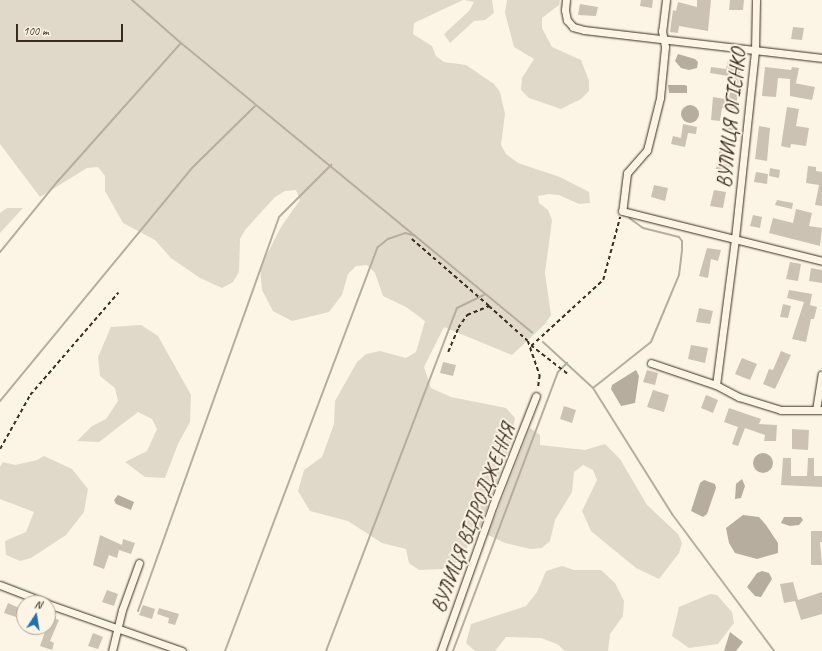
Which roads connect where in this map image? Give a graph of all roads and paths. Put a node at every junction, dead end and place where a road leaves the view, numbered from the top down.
1 (566, 0) edge
2 (666, 0) edge
3 (756, 0) edge
4 (665, 41) junction
5 (755, 51) junction
6 (822, 58) edge
7 (622, 211) junction
8 (412, 240) dead end
9 (735, 240) junction
10 (822, 261) edge
11 (118, 293) dead end
12 (489, 306) junction
13 (531, 346) junction
14 (448, 352) dead end
15 (651, 363) dead end
16 (567, 374) dead end
17 (822, 374) edge
18 (716, 385) junction
19 (536, 396) joint
20 (819, 410) edge
21 (0, 449) edge
22 (139, 563) dead end
23 (0, 585) edge
24 (26, 595) edge
25 (56, 606) edge
26 (117, 630) junction
27 (112, 651) edge
28 (182, 651) edge
29 (441, 651) edge

1 - 4 street
2 - 4 street
3 - 5 street, ВУЛИЦЯ ОГІЄНКО
4 - 5 street
4 - 7 street
5 - 6 street
5 - 9 street, ВУЛИЦЯ ОГІЄНКО
7 - 9 street
7 - 13 path
8 - 12 path
9 - 10 street
9 - 18 street, ВУЛИЦЯ ОГІЄНКО
11 - 21 path
12 - 13 path
12 - 14 path
13 - 16 path
13 - 19 path
15 - 18 street
17 - 20 street
18 - 20 street
19 - 29 street, ВУЛИЦЯ ВІДРОДЖЕННЯ
22 - 26 street
23 - 24 street
25 - 26 street
26 - 27 street
26 - 28 street

